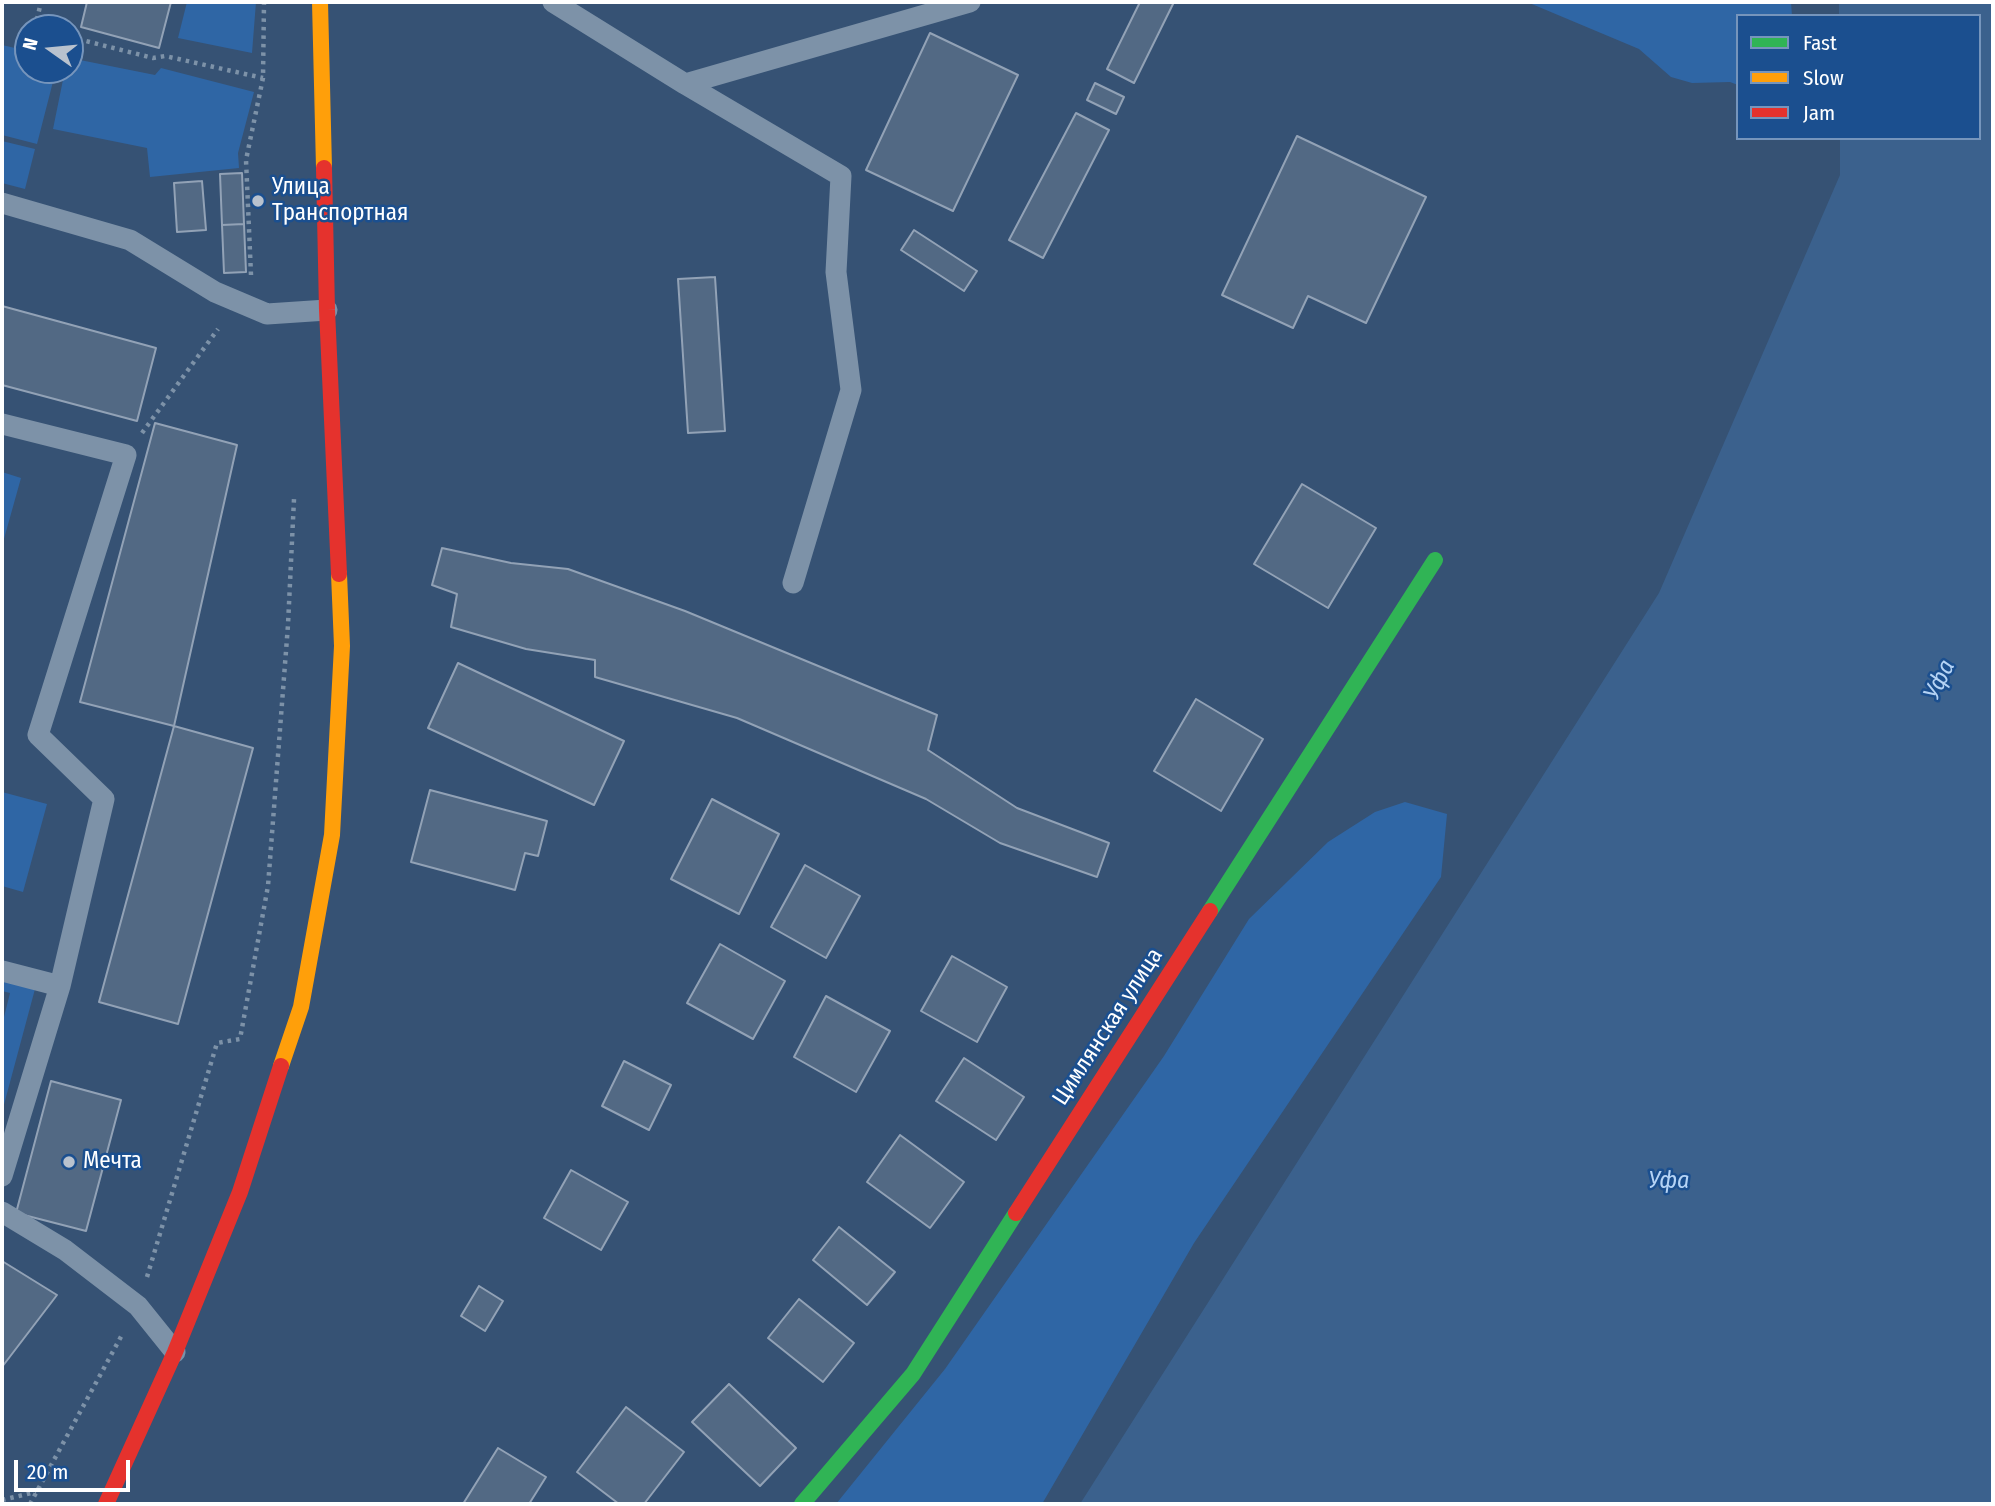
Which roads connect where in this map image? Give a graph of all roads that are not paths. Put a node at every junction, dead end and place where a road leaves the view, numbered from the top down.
1 (320, 2) edge
2 (553, 2) edge
3 (970, 2) edge
4 (685, 84) junction
5 (2, 203) edge
6 (327, 310) junction
7 (2, 424) edge
8 (1435, 560) dead end
9 (793, 583) dead end
10 (2, 971) edge
11 (60, 986) junction
12 (2, 1176) edge
13 (2, 1212) edge
14 (175, 1352) junction
15 (106, 1504) edge
16 (802, 1504) edge

1 - 6 street
2 - 4 lane
3 - 4 lane
4 - 9 lane
5 - 6 lane
6 - 14 street
7 - 11 lane
8 - 16 street, Цимлянская улица
10 - 11 lane
11 - 12 lane
13 - 14 lane
14 - 15 street

